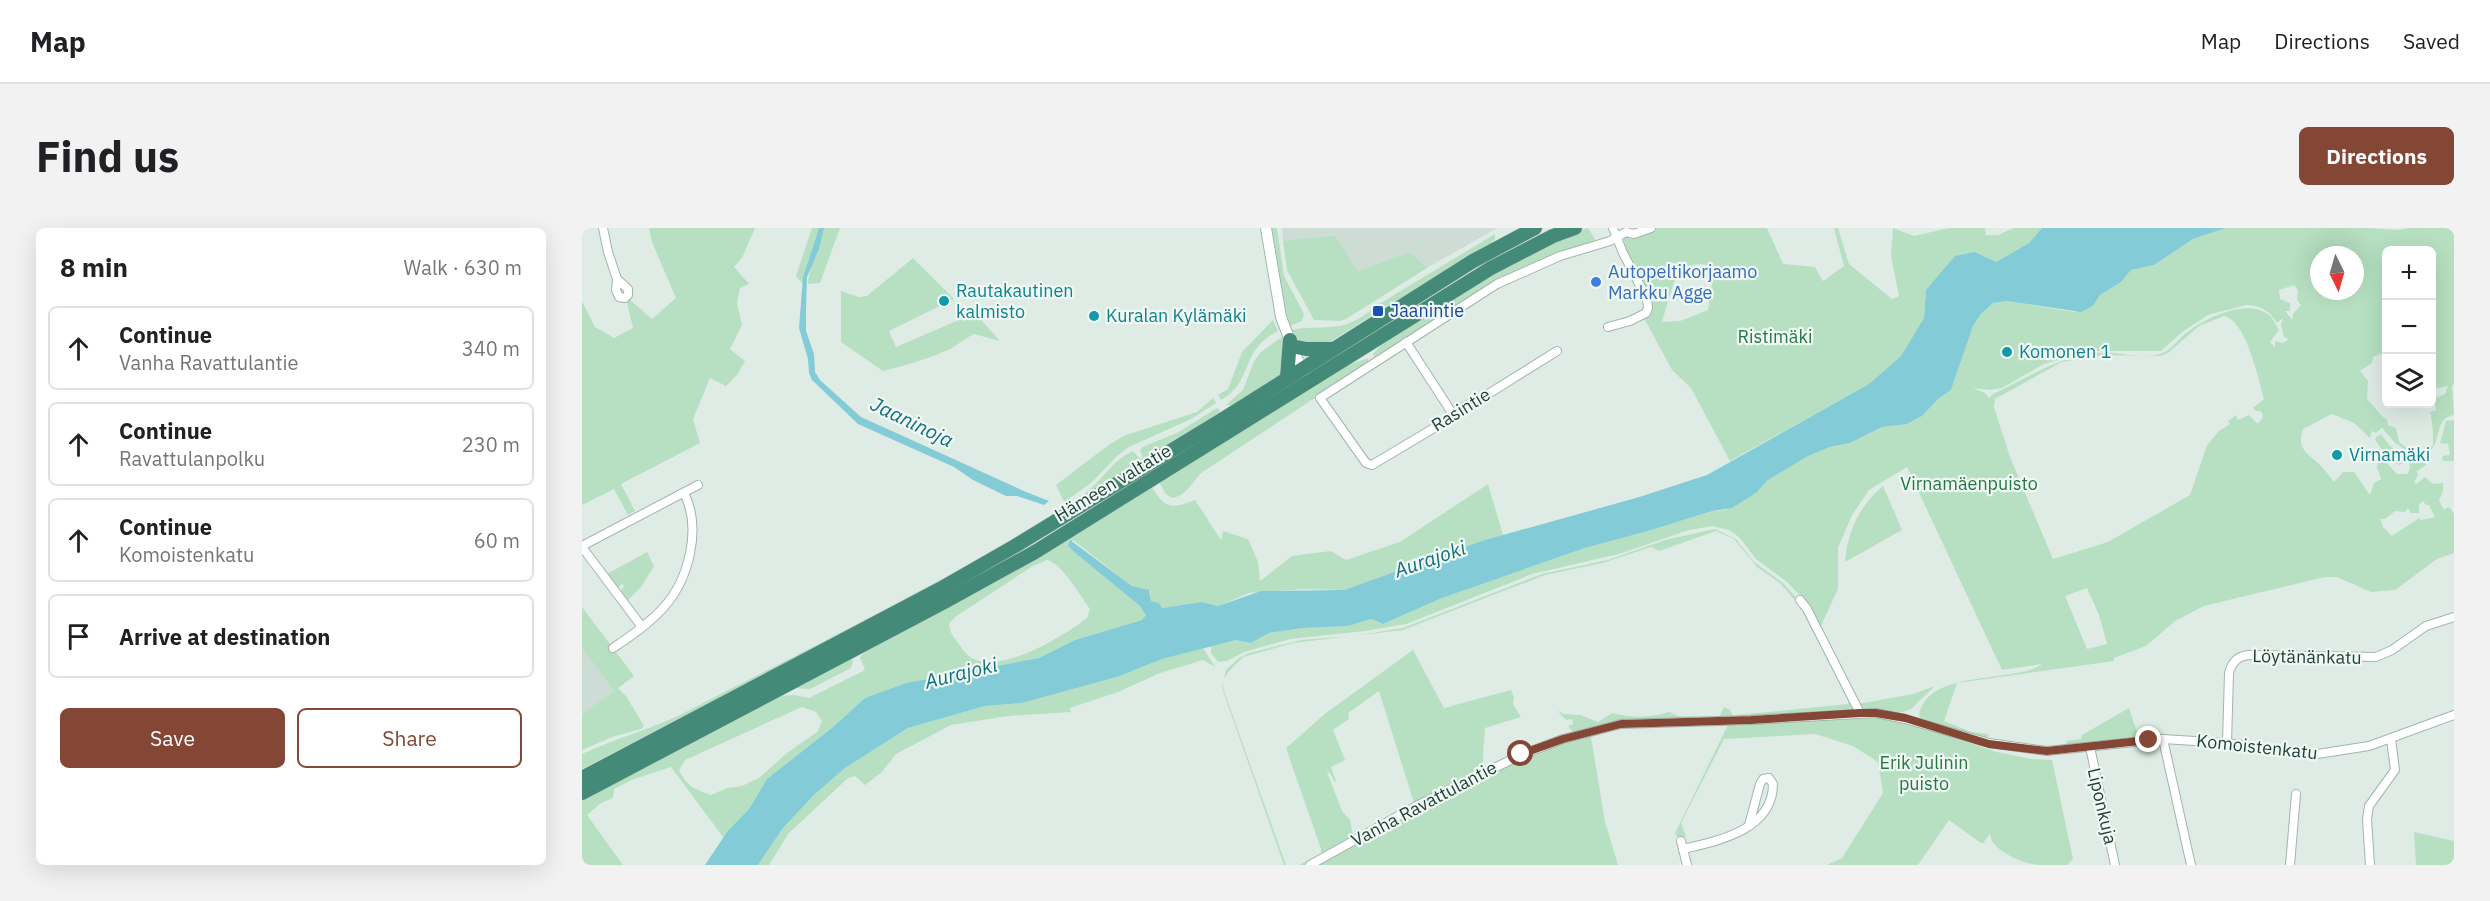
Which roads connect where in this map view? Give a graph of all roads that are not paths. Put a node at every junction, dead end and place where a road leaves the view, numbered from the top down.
1 (603, 228) edge
2 (1266, 228) edge
3 (1534, 228) edge
4 (1575, 228) edge
5 (1613, 228) edge
6 (1651, 228) edge
7 (1626, 230) edge
8 (1617, 238) junction
9 (617, 279) dead end
10 (1608, 327) dead end
11 (1406, 342) junction
12 (1293, 343) junction
13 (1333, 349) junction
14 (1557, 351) dead end
15 (1305, 367) junction
16 (1287, 378) junction
17 (1313, 380) junction
18 (1452, 413) junction
19 (698, 485) dead end
20 (684, 493) junction
21 (582, 546) edge
22 (1800, 600) dead end
23 (2454, 617) edge
24 (642, 627) junction
25 (613, 648) dead end
26 (1860, 713) junction
27 (2454, 715) edge
28 (2163, 739) junction
29 (2391, 739) junction
30 (2227, 743) junction
31 (656, 746) junction
32 (2090, 747) junction
33 (582, 778) edge
34 (582, 793) edge
35 (2296, 794) dead end
36 (1749, 825) junction
37 (1310, 865) edge
38 (1687, 865) edge
39 (2115, 865) edge
40 (2191, 865) edge
41 (2290, 865) edge
42 (2370, 865) edge

1 - 9 street
2 - 12 main road
3 - 13 highway, Hämeen valtatie
4 - 17 highway, Hämeen valtatie
5 - 8 street
6 - 7 street
7 - 8 street
8 - 10 street
8 - 11 street
11 - 18 street
11 - 18 street, Rasintie
12 - 13 highway
12 - 15 main road
12 - 16 highway
13 - 15 highway, Hämeen valtatie
14 - 18 street, Rasintie
15 - 16 highway, Hämeen valtatie
15 - 17 main road
16 - 31 highway, Hämeen valtatie
17 - 31 highway, Hämeen valtatie
19 - 20 street
20 - 21 street
20 - 24 street
21 - 24 street
22 - 26 street
23 - 30 street, Löytänänkatu
24 - 25 street
26 - 32 street, Vanha Ravattulantie
26 - 37 street, Vanha Ravattulantie
27 - 29 street, Komoistenkatu
28 - 30 street, Komoistenkatu
28 - 32 street, Komoistenkatu
28 - 40 street
29 - 30 street, Komoistenkatu
29 - 42 street
31 - 33 highway
31 - 34 highway
32 - 39 street, Liponkuja
35 - 41 street
36 - 36 street
36 - 38 street

